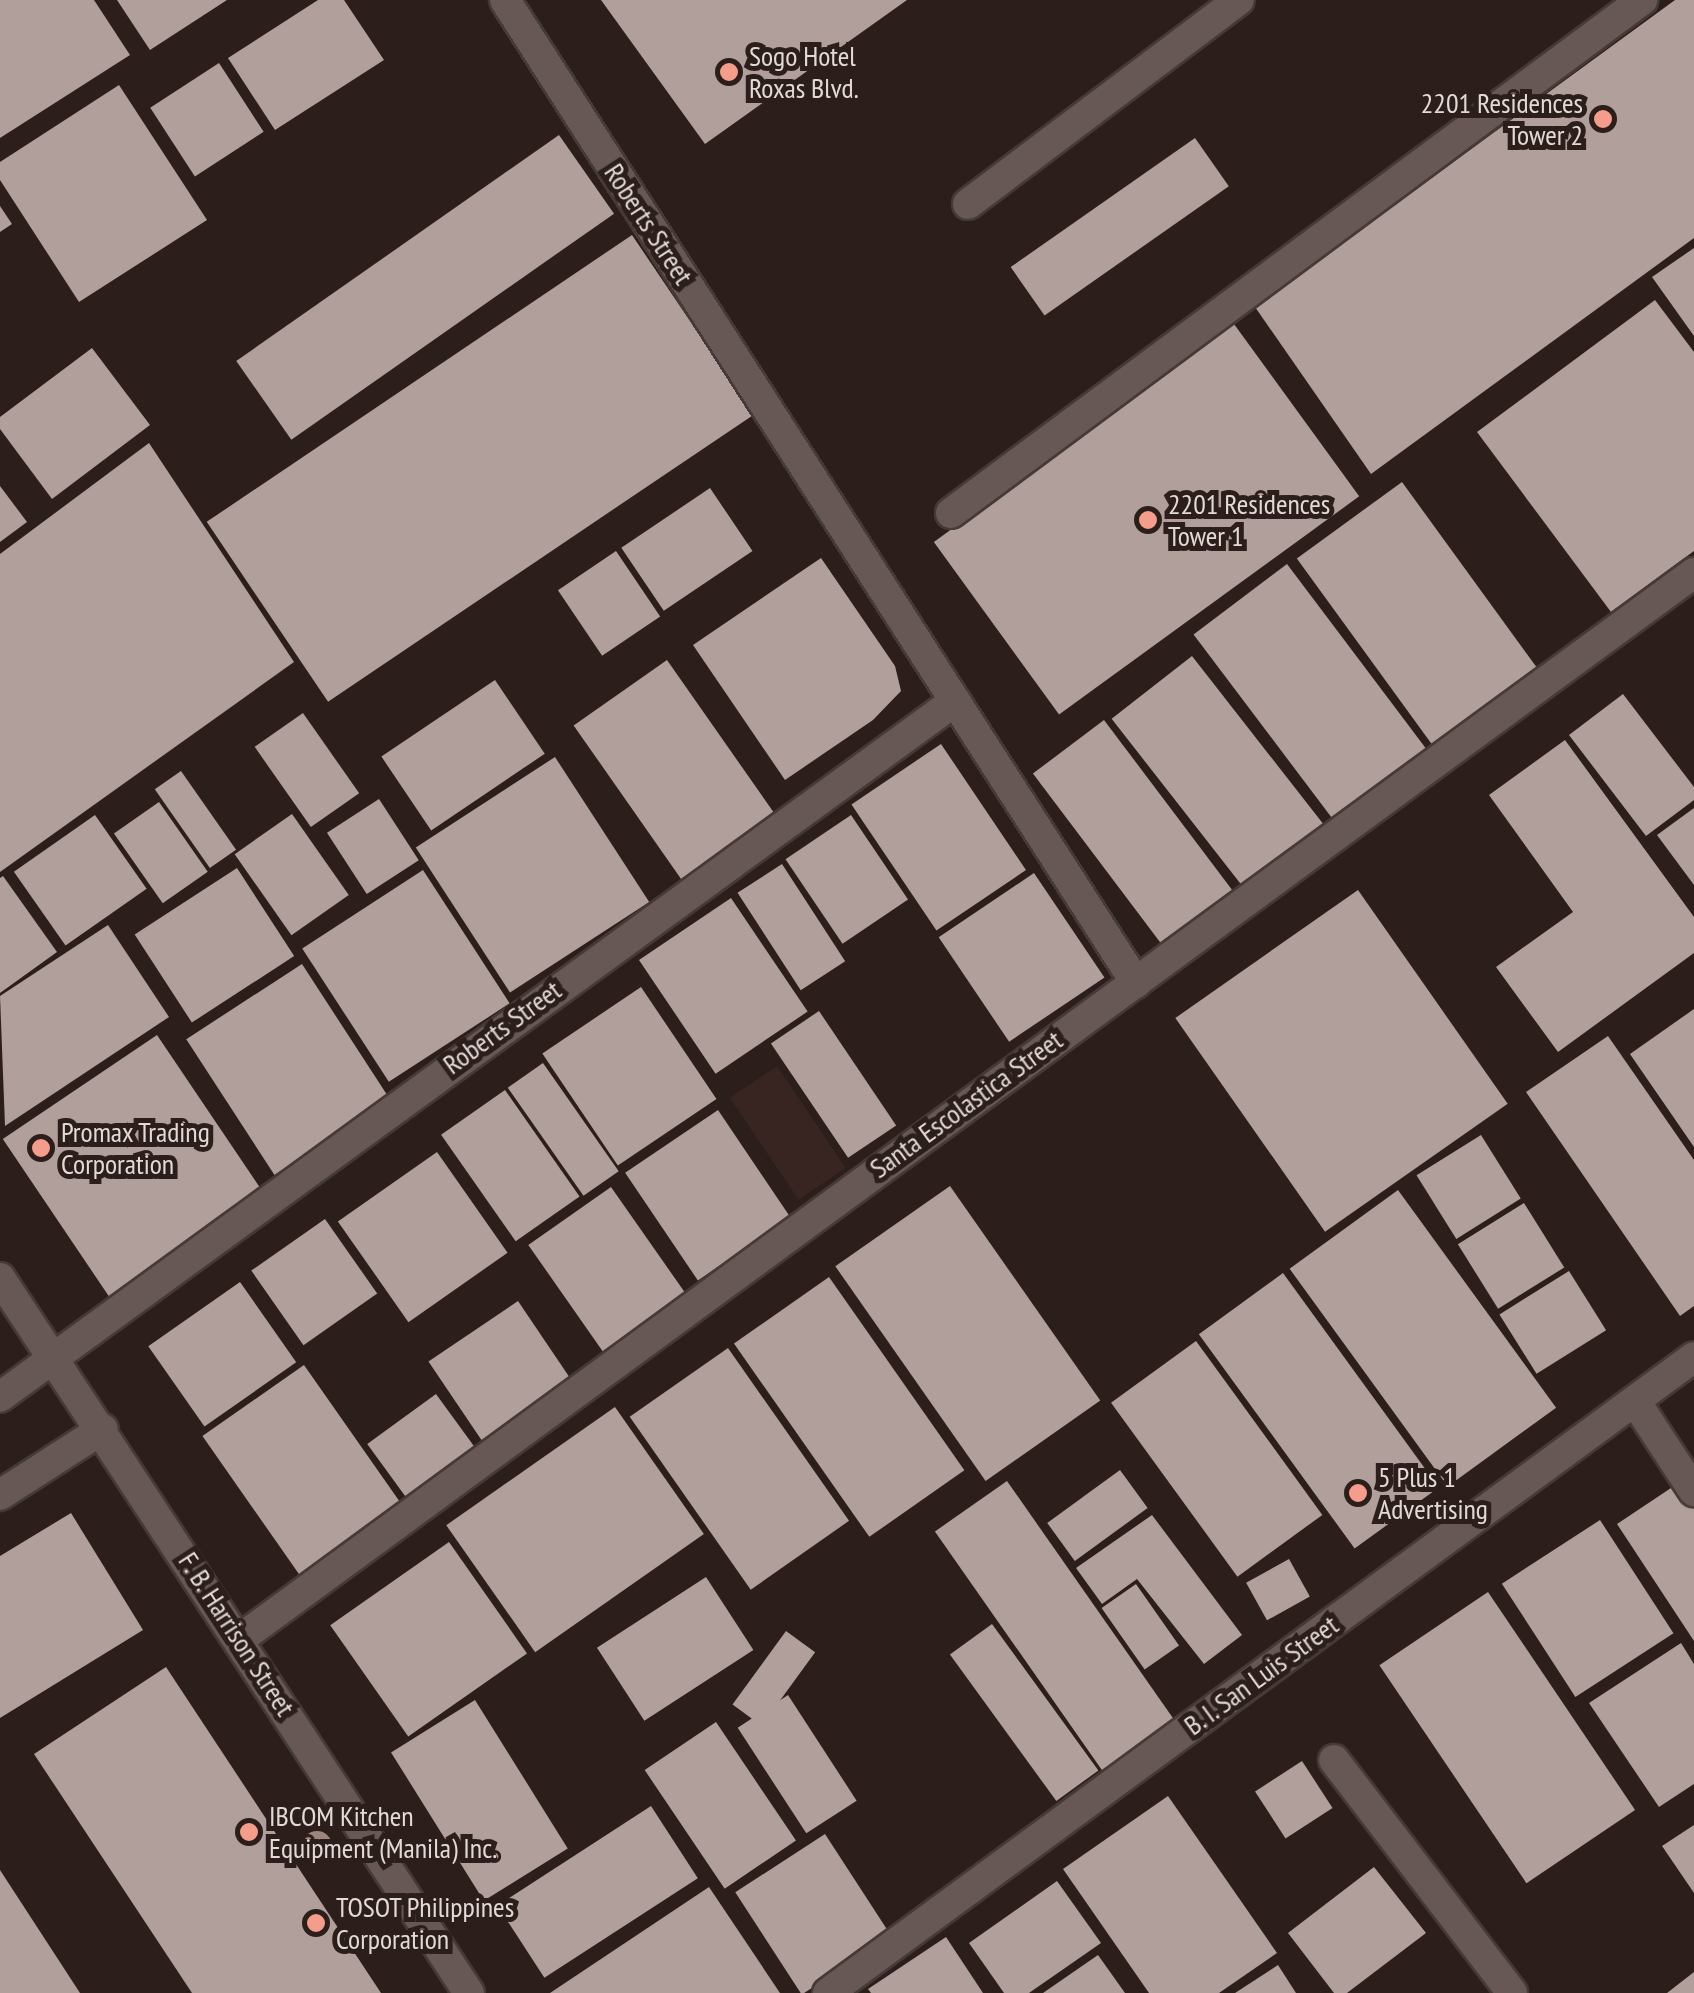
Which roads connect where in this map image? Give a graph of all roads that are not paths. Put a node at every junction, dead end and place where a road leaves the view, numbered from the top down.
1 (505, 0) edge
2 (1239, 0) edge
3 (1642, 0) edge
4 (968, 204) dead end
5 (950, 513) dead end
6 (1694, 573) edge
7 (955, 701) junction
8 (1136, 982) junction
9 (0, 1278) edge
10 (1694, 1357) edge
11 (55, 1362) junction
12 (0, 1398) edge
13 (1634, 1401) junction
14 (103, 1429) junction
15 (1694, 1491) edge
16 (0, 1495) edge
17 (240, 1639) junction
18 (1334, 1760) dead end
19 (469, 1993) edge
20 (828, 1993) edge
21 (1512, 1993) edge

1 - 7 street, Roberts Street
2 - 4 street
3 - 5 street
6 - 8 street, Santa Escolastica Street
7 - 8 street, Roberts Street
7 - 11 street, Roberts Street
8 - 17 street, Santa Escolastica Street
9 - 11 street, F. B. Harrison Street
10 - 13 street, B. I. San Luis Street
11 - 12 street, Roberts Street
11 - 14 street, F. B. Harrison Street
13 - 15 street
13 - 20 street, B. I. San Luis Street
14 - 16 street
14 - 17 street, F. B. Harrison Street
17 - 19 street, F. B. Harrison Street
18 - 21 street

